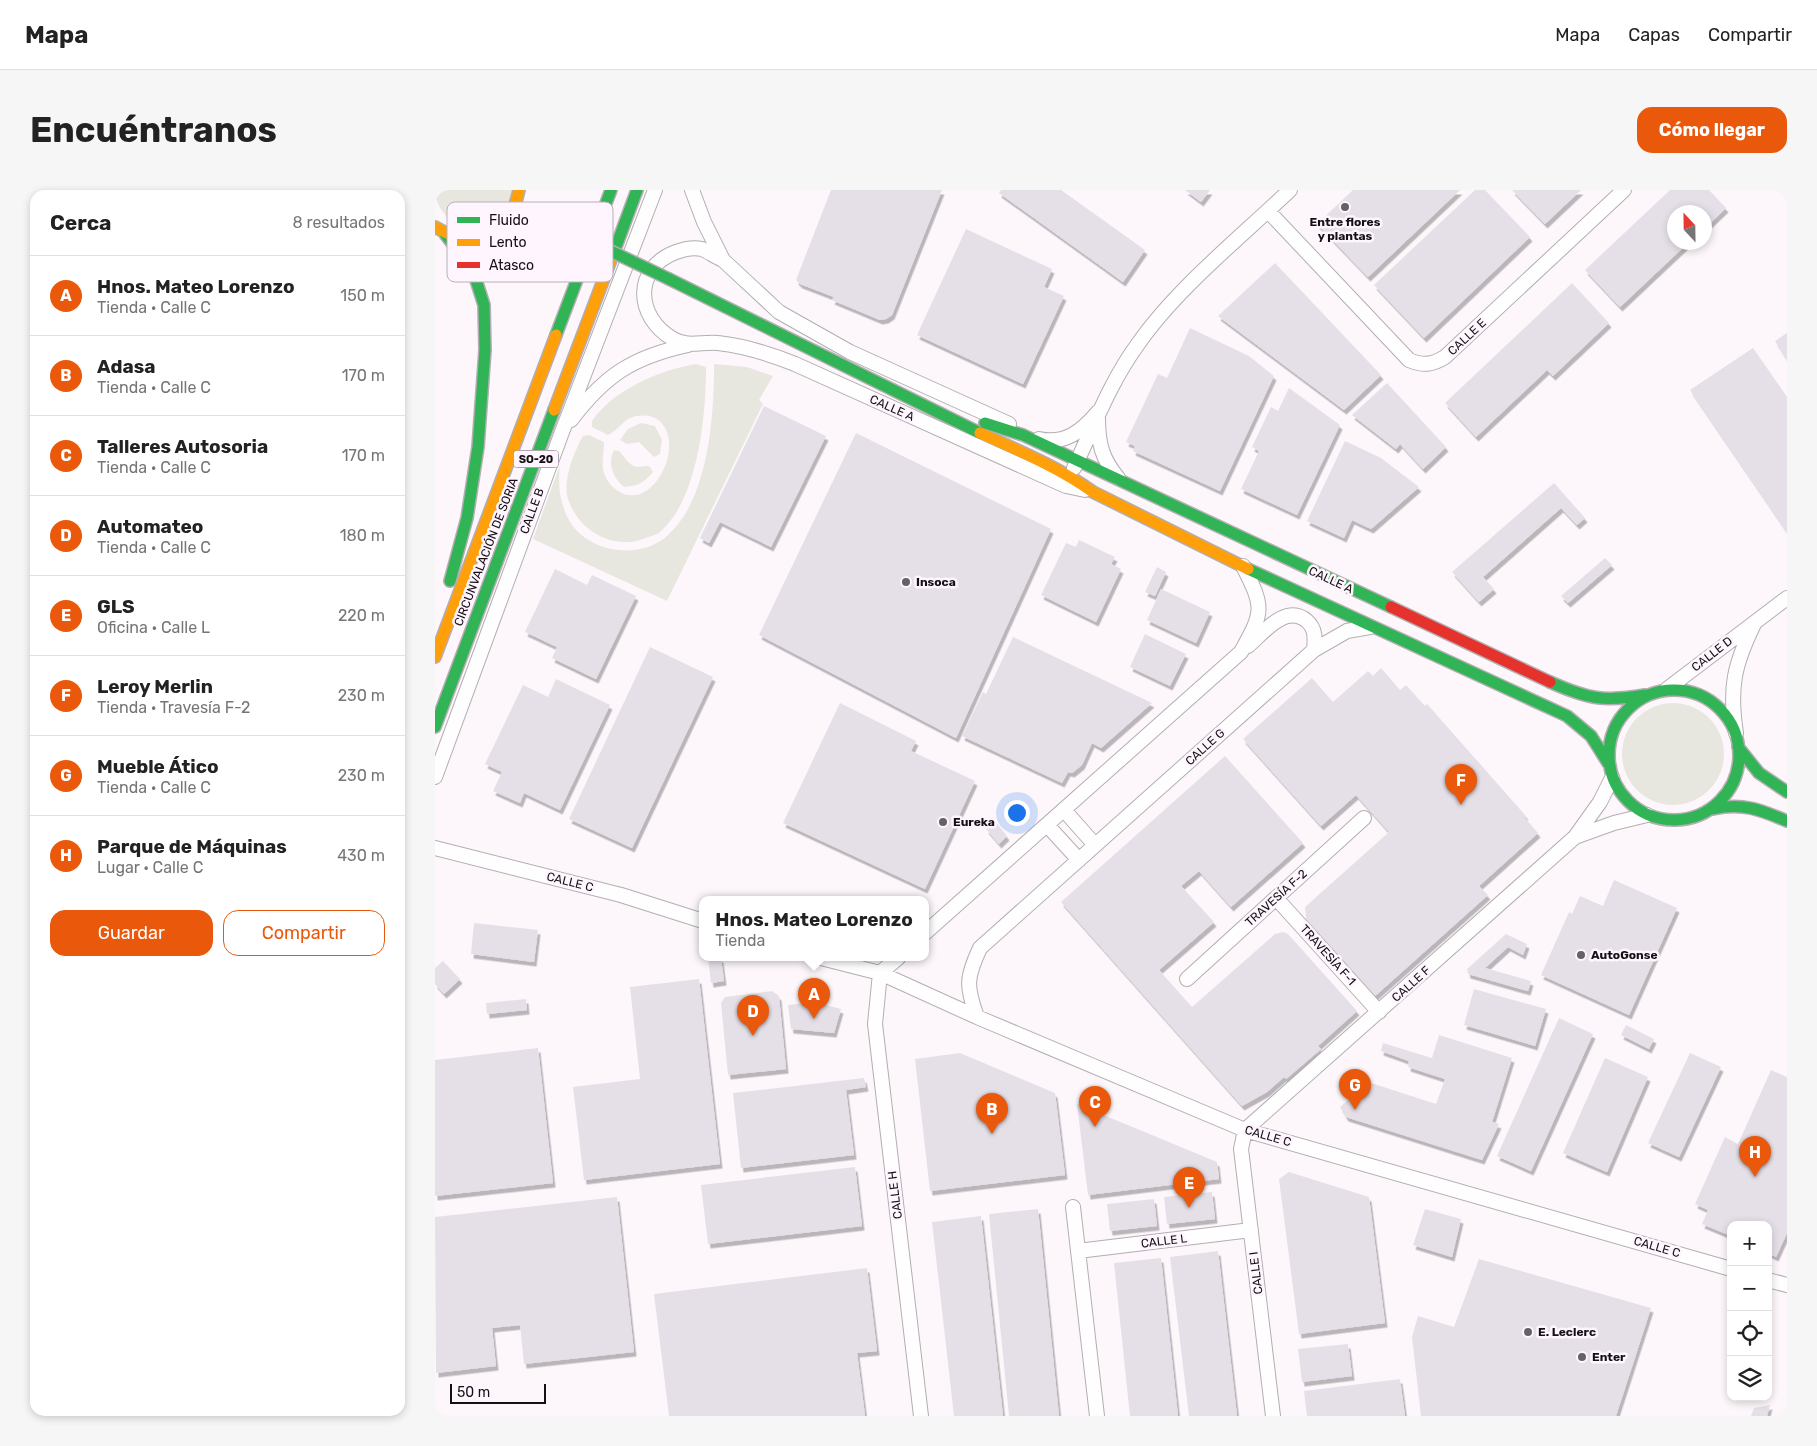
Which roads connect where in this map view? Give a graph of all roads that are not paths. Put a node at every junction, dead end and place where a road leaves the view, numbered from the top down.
1 (611, 190) edge
2 (637, 190) edge
3 (655, 190) edge
4 (692, 190) edge
5 (1290, 190) edge
6 (1624, 190) edge
7 (606, 202) edge
8 (1268, 211) junction
9 (435, 227) edge
10 (445, 234) joint
11 (447, 237) edge
12 (613, 252) edge
13 (613, 254) edge
14 (723, 260) junction
15 (477, 282) edge
16 (576, 282) edge
17 (602, 282) edge
18 (688, 345) junction
19 (861, 373) junction
20 (1098, 412) junction
21 (562, 432) junction
22 (1023, 435) junction
23 (1078, 460) junction
24 (1070, 476) junction
25 (1122, 483) junction
26 (1093, 492) junction
27 (1243, 566) junction
28 (1787, 598) edge
29 (1756, 619) junction
30 (1370, 628) junction
31 (435, 634) edge
32 (1314, 650) junction
33 (1241, 652) junction
34 (435, 657) edge
35 (1667, 689) junction
36 (1645, 696) junction
37 (435, 728) edge
38 (1737, 740) junction
39 (1608, 764) junction
40 (435, 777) edge
41 (1612, 778) junction
42 (1787, 792) edge
43 (1064, 810) junction
44 (1709, 810) junction
45 (1647, 815) junction
46 (1364, 818) dead end
47 (1787, 821) edge
48 (1047, 825) junction
49 (1575, 837) junction
50 (1095, 844) junction
51 (435, 848) edge
52 (1079, 860) junction
53 (1276, 898) junction
54 (699, 920) edge
55 (929, 929) edge
56 (833, 961) edge
57 (894, 961) edge
58 (880, 973) junction
59 (1187, 979) dead end
60 (1379, 1012) junction
61 (977, 1017) junction
62 (1245, 1130) junction
63 (1073, 1207) dead end
64 (1251, 1230) junction
65 (1078, 1251) junction
66 (1727, 1268) edge
67 (1772, 1281) edge
68 (1787, 1285) edge
69 (921, 1416) edge
70 (1097, 1416) edge
71 (1273, 1416) edge

1 - 7 main road, CIRCUNVALACIÓN DE SORIA / SO-20
2 - 13 main road, CIRCUNVALACIÓN DE SORIA / SO-20
3 - 21 street, CALLE B
4 - 14 street, CALLE A
5 - 8 street
6 - 8 street, CALLE E
8 - 20 street
9 - 10 main road
10 - 11 main road
12 - 19 main road, CALLE A, bridge
14 - 18 street, CALLE A
14 - 22 street, CALLE A
15 - 31 main road
16 - 34 main road, CIRCUNVALACIÓN DE SORIA / SO-20
17 - 37 main road, CIRCUNVALACIÓN DE SORIA / SO-20
18 - 21 street, CALLE A
18 - 26 street, CALLE A
19 - 22 main road, CALLE A
19 - 24 main road, CALLE A
20 - 22 street
20 - 23 street
20 - 25 street
21 - 40 street, CALLE B
22 - 23 main road, CALLE A
23 - 24 street
23 - 25 main road, CALLE A
24 - 26 main road, CALLE A
25 - 36 main road, CALLE A
26 - 27 main road, CALLE A
27 - 30 main road, CALLE A
27 - 33 street
28 - 29 street, CALLE D
29 - 35 street, CALLE D
29 - 38 street, CALLE D
30 - 32 street, CALLE G
30 - 39 main road, CALLE A
32 - 33 street
32 - 50 street, CALLE G
33 - 43 street
35 - 36 main road
35 - 38 main road
36 - 39 main road
38 - 42 main road
38 - 44 main road
39 - 41 main road
41 - 45 main road
41 - 49 street, CALLE F
43 - 48 street
43 - 50 street
44 - 45 main road
44 - 47 main road
45 - 49 street, CALLE F
46 - 53 street, TRAVESÍA F-2
48 - 52 street
48 - 55 street
49 - 60 street, CALLE F
50 - 52 street, CALLE G
51 - 54 street, CALLE C
52 - 61 street, CALLE G
53 - 59 street, TRAVESÍA F-2
53 - 60 street, TRAVESÍA F-1
56 - 58 street, CALLE C
57 - 58 street
58 - 61 street, CALLE C
58 - 69 street, CALLE H
60 - 62 street, CALLE F
61 - 62 street, CALLE C
62 - 64 street, CALLE I
62 - 66 street, CALLE C
63 - 65 street
64 - 65 street, CALLE L
64 - 71 street, CALLE I
65 - 70 street
67 - 68 street

